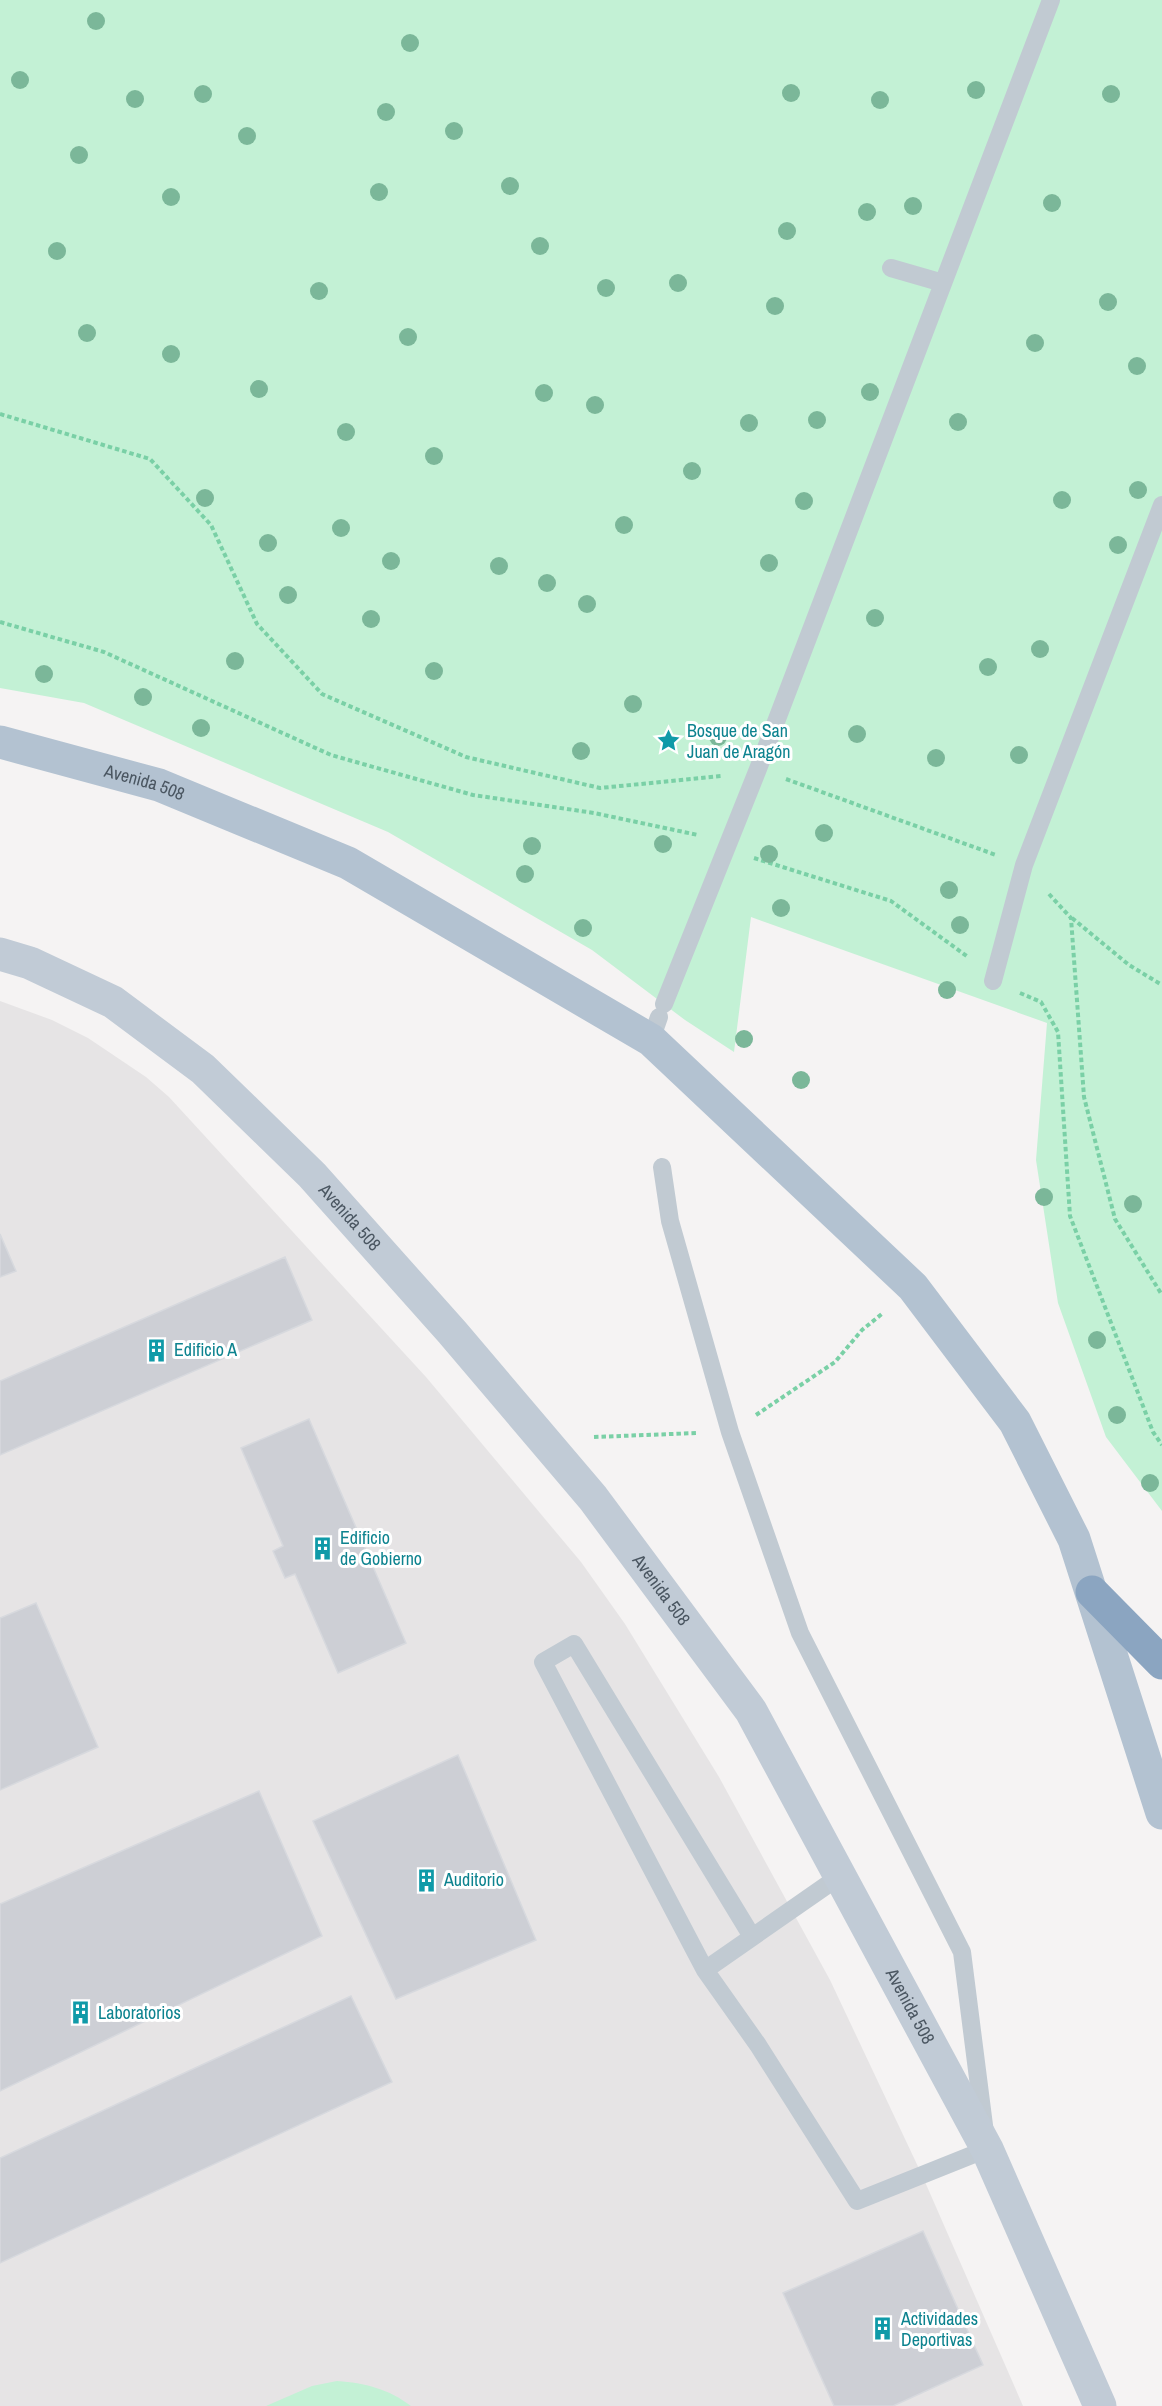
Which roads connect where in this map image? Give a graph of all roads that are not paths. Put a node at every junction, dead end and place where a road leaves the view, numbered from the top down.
1 (1051, 0) edge
2 (891, 268) dead end
3 (943, 282) junction
4 (1162, 505) edge
5 (0, 742) edge
6 (0, 954) edge
7 (993, 981) road end
8 (658, 1021) junction
9 (662, 1167) dead end
10 (1092, 1592) junction
11 (1162, 1664) edge
12 (1162, 1813) edge
13 (840, 1876) junction
14 (751, 1935) junction
15 (705, 1970) junction
16 (987, 2149) junction
17 (1100, 2406) edge

1 - 3 lane
2 - 3 lane
3 - 8 lane
4 - 7 lane
5 - 8 main road, Avenida 508
6 - 13 street, Avenida 508
8 - 10 main road, Avenida 508
9 - 16 lane
10 - 11 highway
10 - 12 main road, Avenida 508
13 - 14 lane
13 - 16 street, Avenida 508
14 - 15 lane
14 - 15 lane
15 - 16 lane
16 - 17 street, Avenida 508

